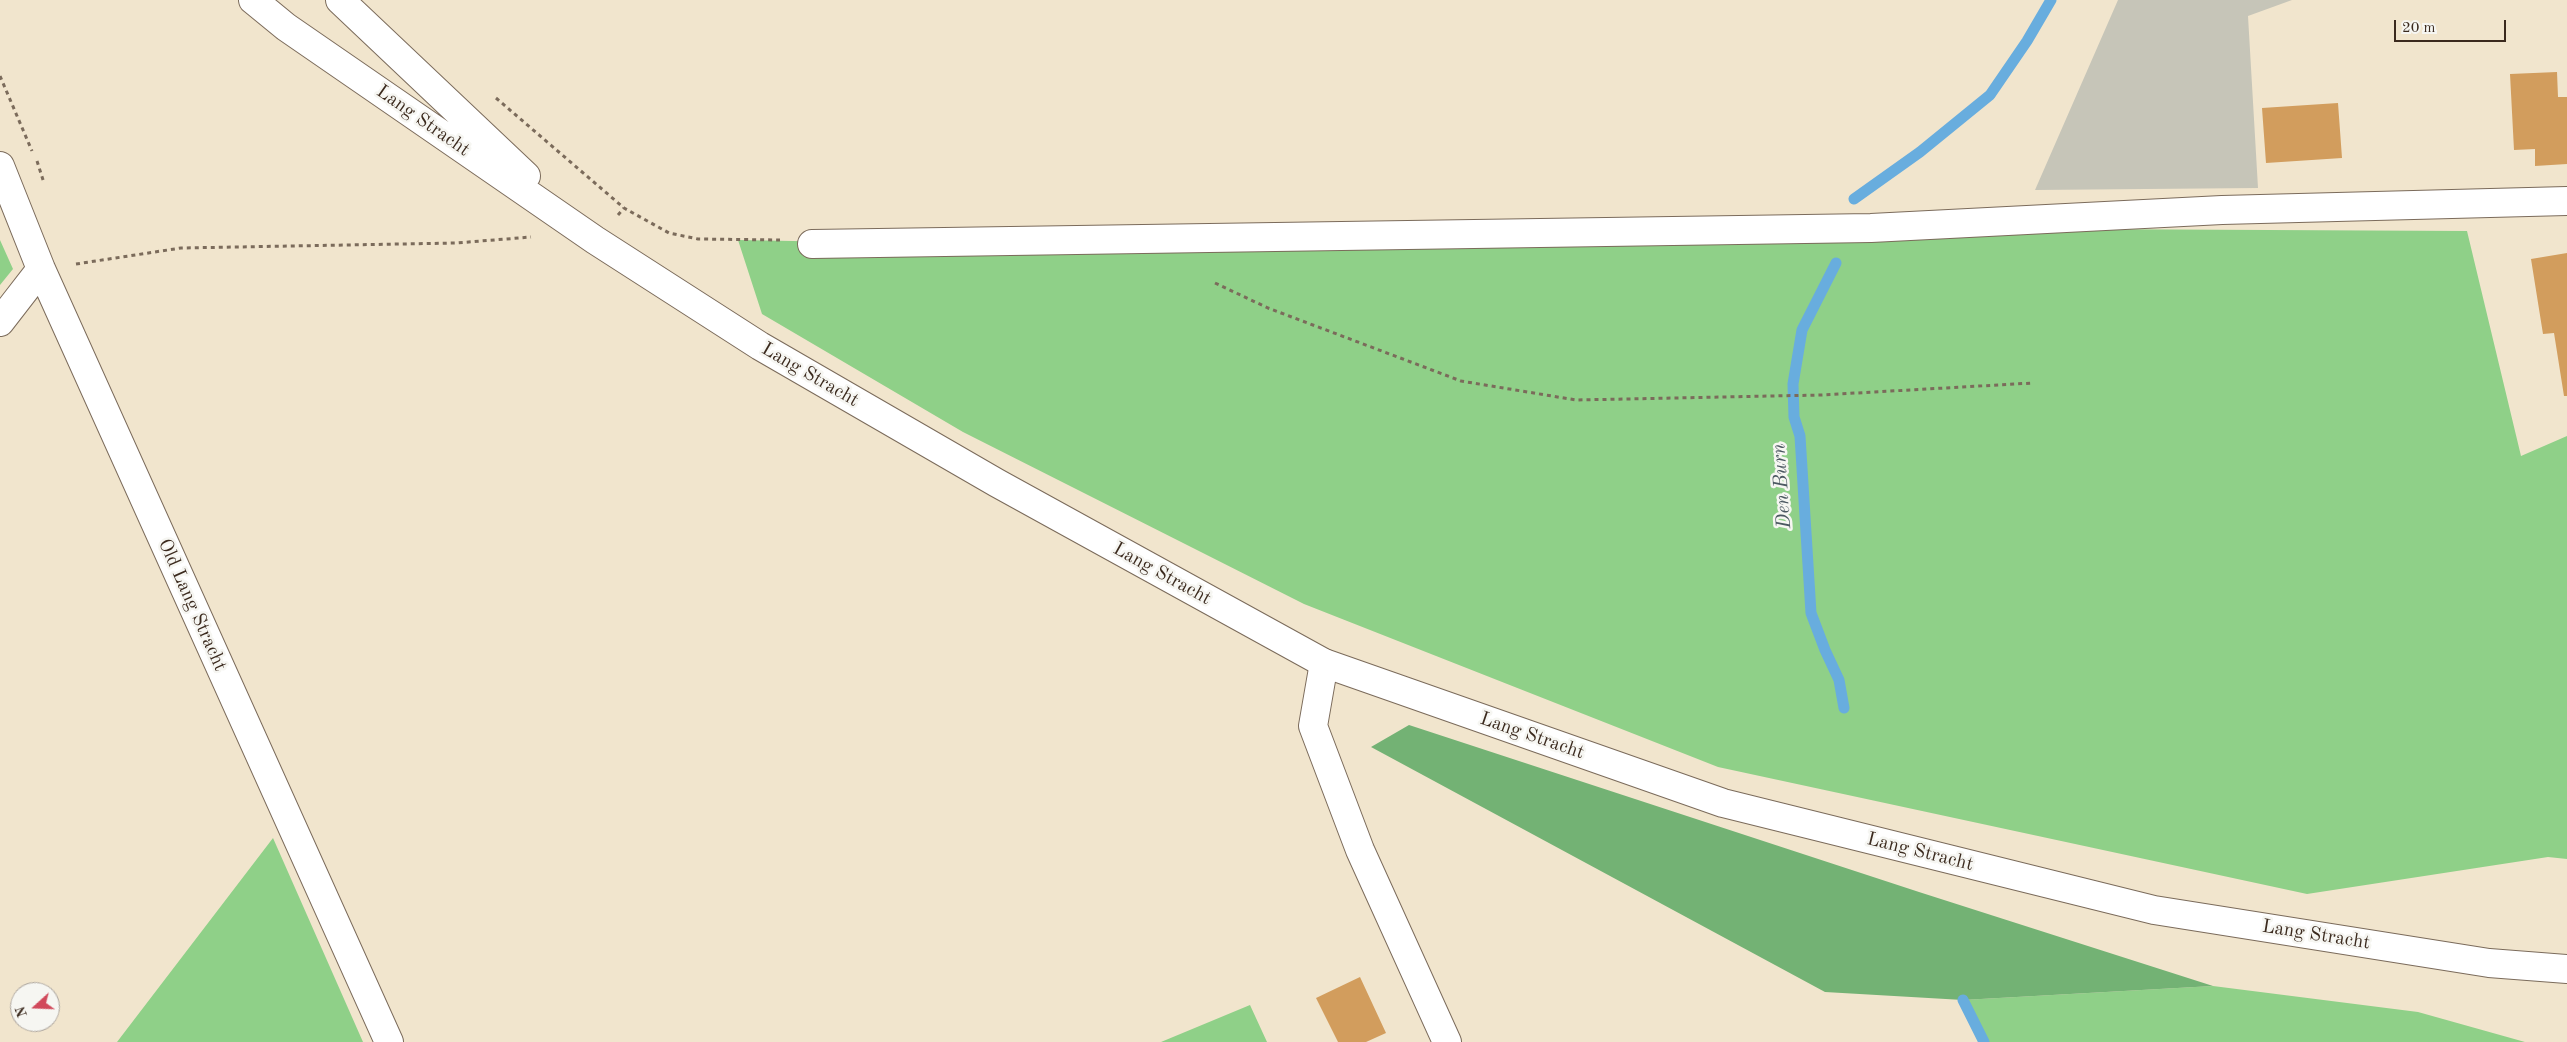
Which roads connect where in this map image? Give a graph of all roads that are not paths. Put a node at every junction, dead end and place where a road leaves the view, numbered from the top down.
1 (253, 0) edge
2 (340, 0) edge
3 (0, 166) edge
4 (2567, 201) edge
5 (595, 240) junction
6 (812, 244) road end
7 (42, 269) junction
8 (0, 322) edge
9 (1324, 663) junction
10 (2567, 969) edge
11 (389, 1042) edge
12 (1447, 1042) edge

1 - 5 main road, Lang Stracht
2 - 5 main road, Lang Stracht
3 - 7 main road, Old Lang Stracht
4 - 6 main road
5 - 9 main road, Lang Stracht
7 - 8 main road
7 - 11 main road, Old Lang Stracht
9 - 10 main road, Lang Stracht
9 - 12 main road

